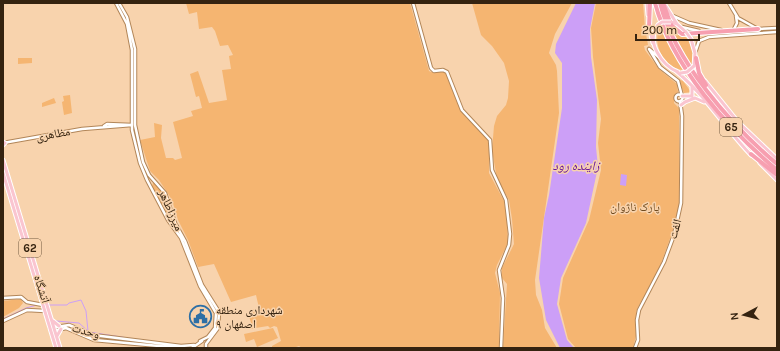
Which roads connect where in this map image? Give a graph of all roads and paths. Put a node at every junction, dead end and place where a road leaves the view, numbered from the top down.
1 (118, 3) edge
2 (413, 3) edge
3 (647, 3) edge
4 (650, 3) edge
5 (655, 3) edge
6 (660, 3) edge
7 (664, 3) edge
8 (729, 3) edge
9 (735, 13) junction
10 (672, 16) junction
11 (125, 17) junction
12 (662, 20) junction
13 (742, 20) junction
14 (737, 23) junction
15 (679, 25) junction
16 (649, 27) junction
17 (777, 28) edge
18 (758, 29) junction
19 (722, 30) junction
20 (734, 30) junction
21 (777, 32) edge
22 (656, 49) junction
23 (696, 56) junction
24 (662, 60) junction
25 (676, 72) junction
26 (699, 73) junction
27 (691, 86) junction
28 (682, 96) junction
29 (681, 103) junction
30 (706, 103) junction
31 (132, 120) junction
32 (126, 125) junction
33 (134, 125) junction
34 (133, 134) junction
35 (744, 134) junction
36 (4, 143) edge
37 (751, 154) junction
38 (777, 159) edge
39 (3, 160) edge
40 (777, 164) edge
41 (777, 170) edge
42 (3, 173) edge
43 (777, 175) edge
44 (154, 180) junction
45 (777, 180) edge
46 (150, 186) junction
47 (173, 214) junction
48 (166, 216) junction
49 (4, 298) edge
50 (43, 305) junction
51 (45, 311) junction
52 (52, 320) junction
53 (3, 321) edge
54 (60, 327) junction
55 (50, 329) junction
56 (55, 329) junction
57 (57, 336) junction
58 (113, 337) junction
59 (121, 338) junction
60 (200, 341) junction
61 (113, 342) junction
62 (120, 342) junction
63 (206, 344) junction
64 (194, 345) junction
65 (56, 348) edge
66 (60, 348) edge
67 (181, 348) edge
68 (192, 348) edge
69 (206, 348) edge
70 (501, 348) edge
71 (635, 348) edge

1 - 11 main road, میرزاطاهر
2 - 70 main road
3 - 16 main road
4 - 16 highway
5 - 12 highway, 65
6 - 12 highway, 65
7 - 10 main road
7 - 18 highway
8 - 9 main road
9 - 13 main road
9 - 14 main road
10 - 15 main road
10 - 19 main road
11 - 31 main road, میرزاطاهر
11 - 33 main road, میرزاطاهر
12 - 35 highway, 65
12 - 41 highway, 65
13 - 14 main road
13 - 18 main road
14 - 20 main road
15 - 19 main road
15 - 22 main road, bridge
15 - 23 main road, bridge
16 - 22 main road
17 - 18 main road
18 - 20 main road
19 - 20 main road
21 - 23 main road
22 - 24 main road
23 - 25 main road, bridge
23 - 26 highway
24 - 25 main road
24 - 28 main road
25 - 27 main road
26 - 35 highway
26 - 38 main road
27 - 28 main road
27 - 30 main road
28 - 29 main road
28 - 29 main road
29 - 30 main road
29 - 71 main road, الفت
30 - 37 main road
31 - 32 main road
31 - 33 main road, میرزاطاهر
32 - 33 main road, مظاهری
32 - 34 main road
32 - 36 main road, مظاهری
33 - 34 main road, میرزاطاهر
33 - 44 main road, میرزاطاهر
34 - 46 main road, میرزاطاهر
35 - 40 highway, 65
37 - 43 highway
37 - 45 main road
39 - 52 main road, آتشگاه / 62
42 - 50 main road, آتشگاه / 62
44 - 46 main road
44 - 47 main road, میرزاطاهر
46 - 48 main road, میرزاطاهر
47 - 48 main road
47 - 63 main road, میرزاطاهر
48 - 60 main road, میرزاطاهر
49 - 50 main road
50 - 51 main road, آتشگاه / 62
51 - 53 main road
51 - 55 main road, آتشگاه / 62
52 - 54 main road
52 - 56 main road, آتشگاه / 62
54 - 56 main road, وحدت
54 - 57 main road
54 - 58 main road, وحدت
54 - 61 main road, وحدت
55 - 56 main road, وحدت
55 - 65 main road, آتشگاه / 62
56 - 57 main road, آتشگاه / 62
57 - 66 main road, آتشگاه / 62
58 - 59 main road, وحدت
58 - 61 main road
59 - 62 main road
59 - 64 main road, وحدت
60 - 63 main road
60 - 64 main road, میرزاطاهر
61 - 62 main road, وحدت
62 - 67 main road, وحدت
63 - 69 main road
64 - 68 main road

